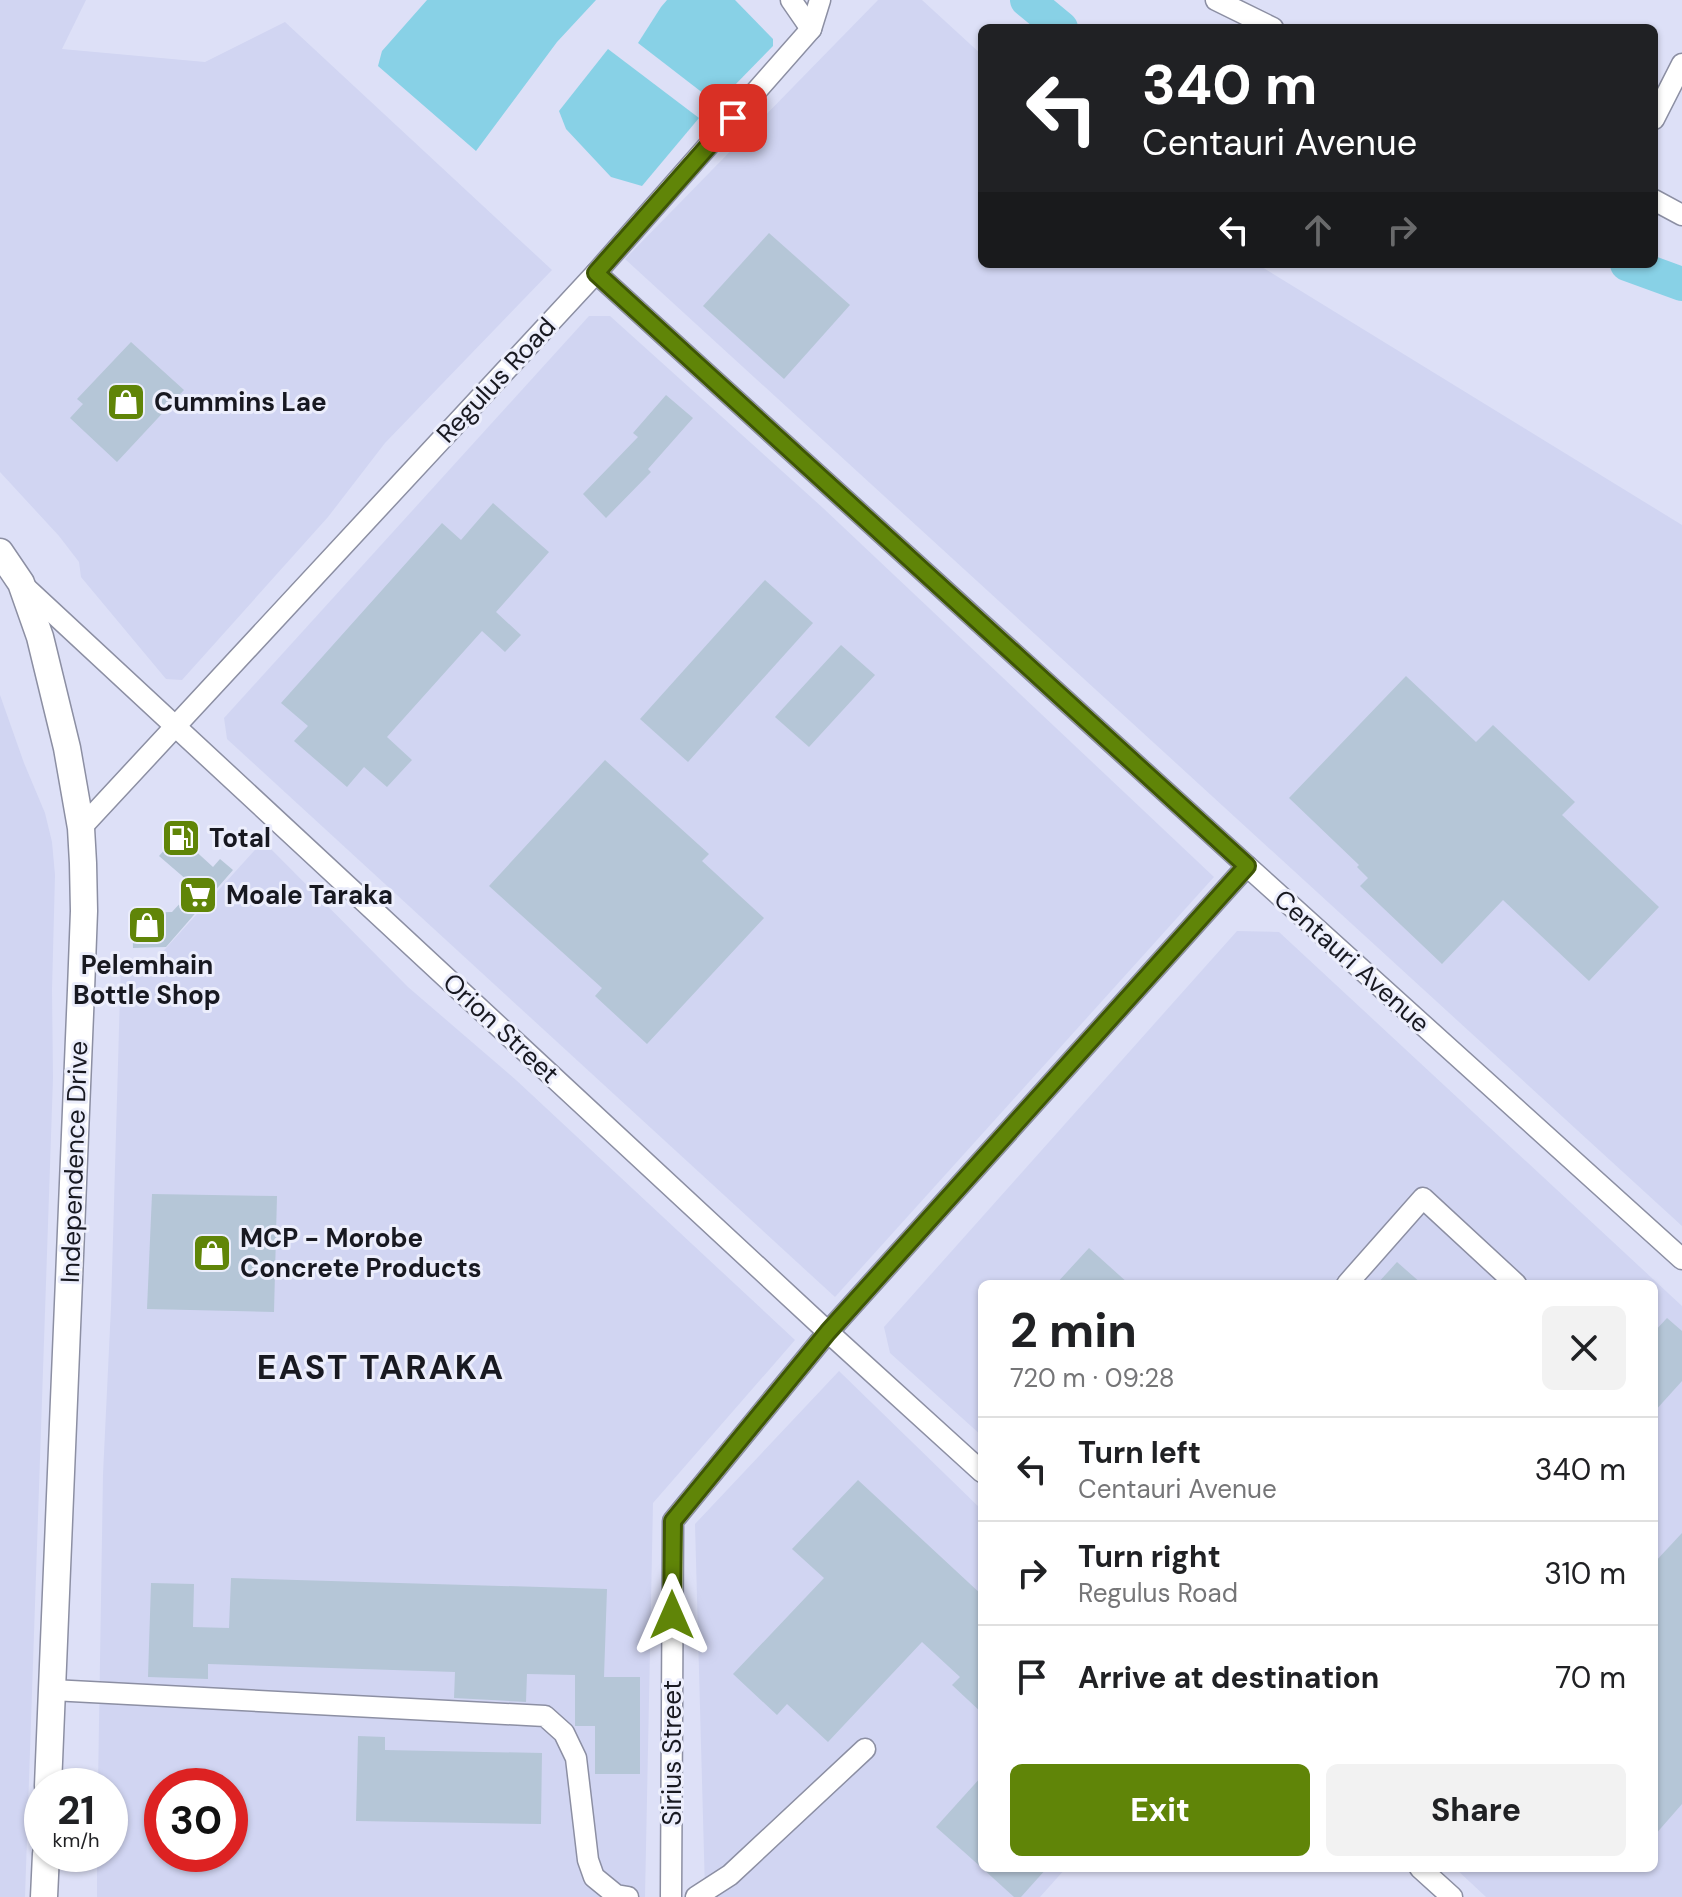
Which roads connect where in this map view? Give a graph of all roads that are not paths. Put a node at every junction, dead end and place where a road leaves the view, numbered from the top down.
1 (791, 0) edge
2 (820, 0) edge
3 (1216, 0) edge
4 (1265, 24) edge
5 (811, 29) junction
6 (1682, 64) edge
7 (1658, 111) edge
8 (1658, 202) edge
9 (1682, 215) edge
10 (596, 273) junction
11 (0, 552) edge
12 (21, 583) junction
13 (175, 725) junction
14 (81, 828) junction
15 (1247, 866) junction
16 (1682, 1259) edge
17 (1351, 1280) edge
18 (1512, 1280) edge
19 (828, 1332) junction
20 (978, 1468) edge
21 (52, 1690) junction
22 (865, 1749) dead end
23 (49, 1768) edge
24 (45, 1872) edge
25 (1424, 1872) edge
26 (44, 1897) edge
27 (628, 1897) edge
28 (671, 1897) edge
29 (696, 1897) edge
30 (1452, 1897) edge

1 - 5 street
2 - 5 street
3 - 4 street
5 - 10 street, Regulus Road
6 - 7 street
8 - 9 street
10 - 13 street, Regulus Road
10 - 15 street, Centauri Avenue
11 - 12 main road, Independence Drive
12 - 13 street, Orion Street
12 - 14 main road, Independence Drive
13 - 14 street, Regulus Road
13 - 19 street, Orion Street
14 - 21 main road, Independence Drive
15 - 16 street, Centauri Avenue
15 - 19 street, Sirius Street
17 - 18 street
19 - 20 street, Orion Street
19 - 28 street, Sirius Street
21 - 23 main road, Independence Drive
21 - 27 street
22 - 29 street
24 - 26 main road
25 - 30 street

